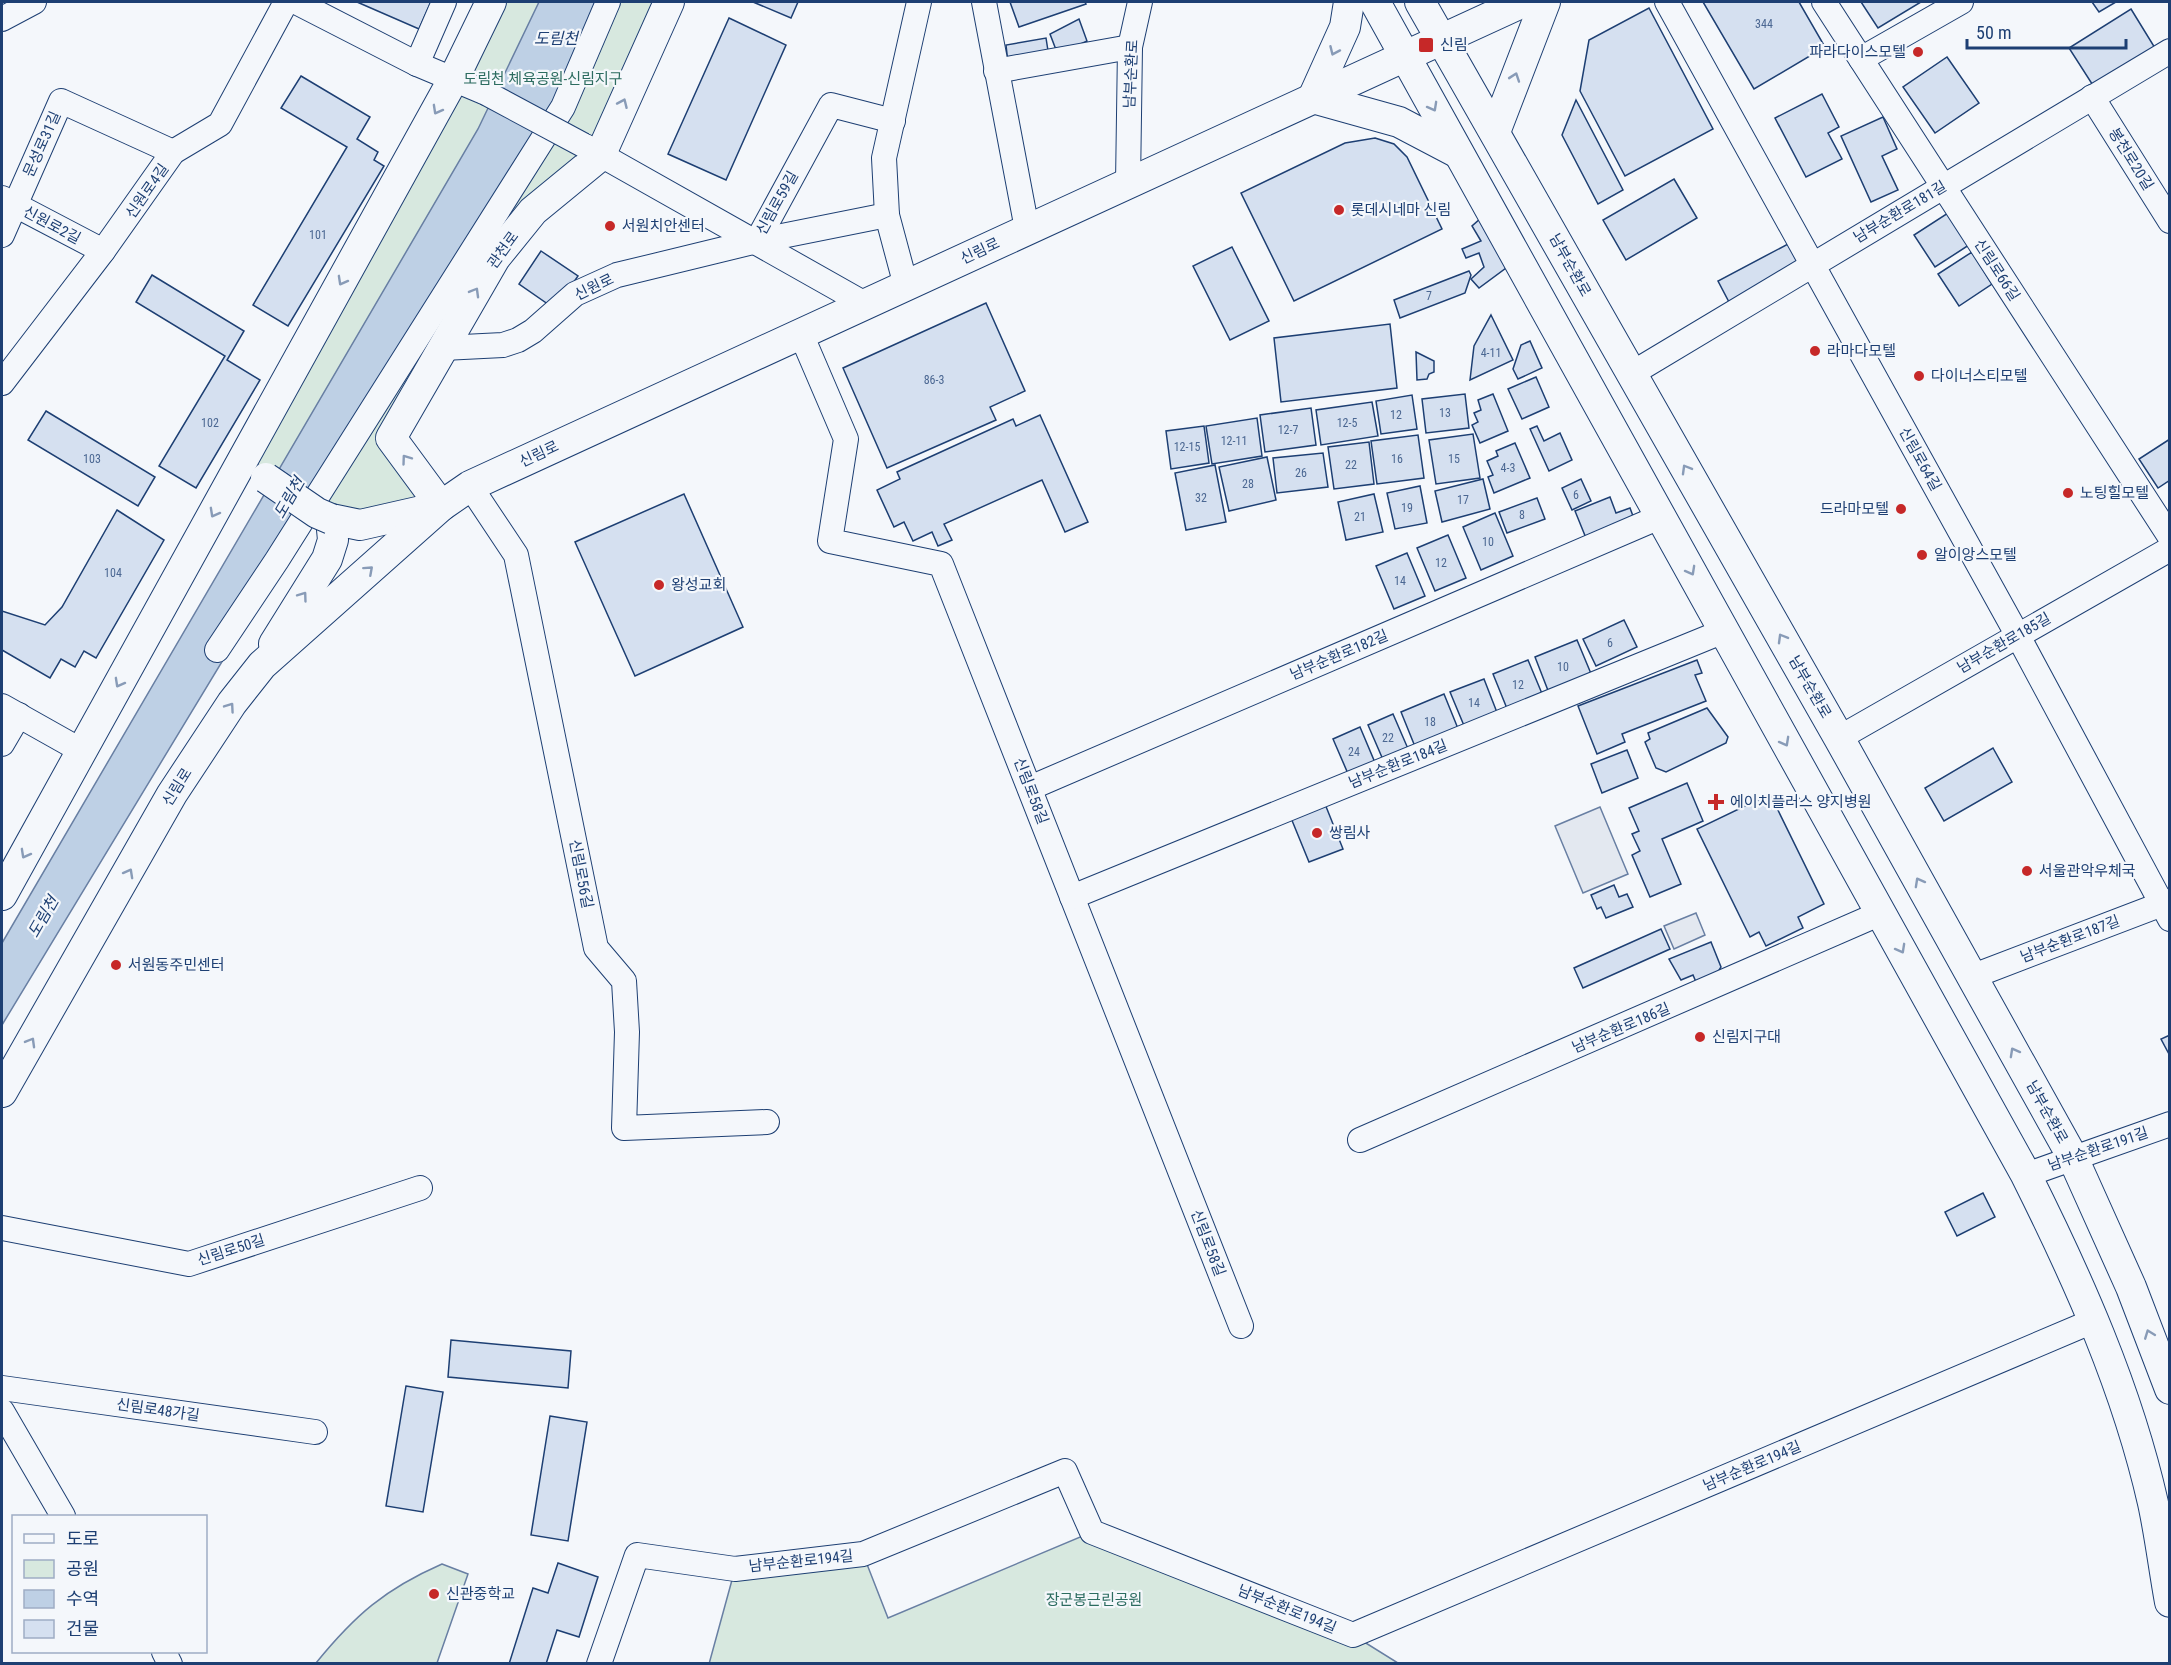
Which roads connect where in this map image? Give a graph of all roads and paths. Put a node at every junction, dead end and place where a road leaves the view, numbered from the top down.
1 (34, 2) edge
2 (297, 2) edge
3 (444, 2) edge
4 (491, 2) edge
5 (608, 2) edge
6 (669, 2) edge
7 (919, 2) edge
8 (984, 2) edge
9 (1140, 2) edge
10 (1349, 2) edge
11 (1375, 2) edge
12 (1420, 2) edge
13 (1523, 2) edge
14 (1545, 2) edge
15 (1667, 2) edge
16 (1824, 2) edge
17 (1961, 2) edge
18 (2, 19) edge
19 (1440, 39) junction
20 (1130, 47) junction
21 (2169, 51) edge
22 (1405, 56) junction
23 (1861, 60) junction
24 (417, 64) junction
25 (996, 71) junction
26 (454, 78) junction
27 (2092, 97) junction
28 (1313, 98) junction
29 (892, 121) junction
30 (1496, 132) junction
31 (591, 151) junction
32 (173, 152) junction
33 (1458, 153) junction
34 (1128, 183) junction
35 (1471, 187) dead end
36 (1943, 187) junction
37 (8, 202) edge
38 (887, 215) junction
39 (2169, 221) edge
40 (1027, 230) junction
41 (2, 235) edge
42 (757, 241) junction
43 (103, 252) junction
44 (1812, 265) junction
45 (906, 286) junction
46 (866, 304) junction
47 (801, 334) junction
48 (443, 348) junction
49 (1631, 374) junction
50 (2, 383) edge
51 (243, 462) junction
52 (470, 486) junction
53 (441, 506) junction
54 (331, 519) junction
55 (1658, 525) junction
56 (2169, 537) edge
57 (2169, 549) edge
58 (1724, 631) junction
59 (2018, 636) junction
60 (218, 650) dead end
61 (262, 664) junction
62 (10, 711) edge
63 (1839, 738) junction
64 (2, 744) edge
65 (82, 751) junction
66 (1030, 788) junction
67 (2, 895) edge
68 (1072, 897) junction
69 (2167, 908) edge
70 (1881, 913) junction
71 (1971, 977) junction
72 (2, 1092) edge
73 (766, 1122) dead end
74 (2169, 1124) edge
75 (1360, 1140) dead end
76 (2073, 1158) junction
77 (2026, 1175) junction
78 (420, 1188) dead end
79 (2, 1228) edge
80 (2093, 1321) junction
81 (1241, 1326) dead end
82 (2, 1388) edge
83 (2169, 1389) edge
84 (2, 1411) edge
85 (315, 1432) dead end
86 (62, 1515) edge
87 (2169, 1602) edge
88 (599, 1664) edge

1 - 18 street
2 - 24 street
2 - 32 street, 신원로4길
3 - 24 street
4 - 26 main road
5 - 60 street
31 -> 6 main road, 관천로
7 - 29 street
8 - 25 street
9 - 20 street, 남부순환로
10 -> 28 main road
11 - 22 main road
12 - 19 main road, 남부순환로
13 - 19 main road, 신림로
30 -> 14 main road
15 - 44 street, 신림로64길
16 - 23 street, 신림로66길
17 - 23 street
19 - 22 main road, 신림로
19 - 30 main road, 남부순환로
20 - 25 street
20 - 34 street, 남부순환로
21 - 27 street, 남부순환로181길
22 - 28 main road, 신림로
22 -> 33 main road
23 - 36 street, 신림로66길
24 - 26 street
25 - 40 street
26 - 31 street, bridge
26 -> 51 main road
27 - 36 street, 남부순환로181길
27 - 39 street, 봉천로20길
28 - 33 main road
28 - 34 main road, 신림로
29 - 38 street
29 - 42 street, 신림로59길
30 - 49 main road, 남부순환로
31 - 42 street
48 -> 31 main road, 관천로
32 - 37 street, 문성로31길
32 - 43 street, 신원로4길
33 - 55 main road
34 - 40 main road, 신림로
35 - 55 street
36 - 44 street, 남부순환로181길
36 - 56 street, 신림로66길
37 - 41 street, 문성로31길
37 - 43 street, 신원로2길
38 - 42 street, 신림로59길
38 - 45 street
40 - 45 main road, 신림로
42 - 46 street
42 - 48 street, 신원로
43 - 50 street, 신원로4길
44 - 49 street, 남부순환로181길
44 - 59 street, 신림로64길
45 - 46 main road, 신림로
46 - 47 main road, 신림로
47 - 52 main road, 신림로
47 - 66 street, 신림로58길
53 -> 48 main road, 관천로
63 -> 49 main road, 남부순환로
51 - 54 main road, 신림로, bridge
51 -> 65 main road
52 - 53 main road, 신림로
52 - 73 street, 신림로56길
53 - 54 main road, 신림로
61 -> 53 main road, 신림로
61 -> 54 main road
55 -> 58 main road
55 - 66 street, 남부순환로182길
57 - 59 street, 남부순환로185길
58 - 68 street, 남부순환로184길
58 -> 70 main road
59 - 63 street, 남부순환로185길
59 - 69 street, 신림로64길
72 -> 61 main road, 신림로
62 - 64 street
62 - 65 street
71 -> 63 main road, 남부순환로
65 -> 67 main road
66 - 68 street, 신림로58길
68 - 81 street, 신림로58길
69 - 71 street, 남부순환로187길
70 - 75 street, 남부순환로186길
70 -> 77 main road
76 -> 71 main road, 남부순환로
74 - 76 street, 남부순환로191길
76 - 77 street, 남부순환로191길
83 -> 76 main road, 남부순환로
77 - 80 main road
78 - 79 street, 신림로50길
80 - 87 main road
80 - 88 street, 남부순환로194길
82 - 85 street, 신림로48가길
84 - 86 street

